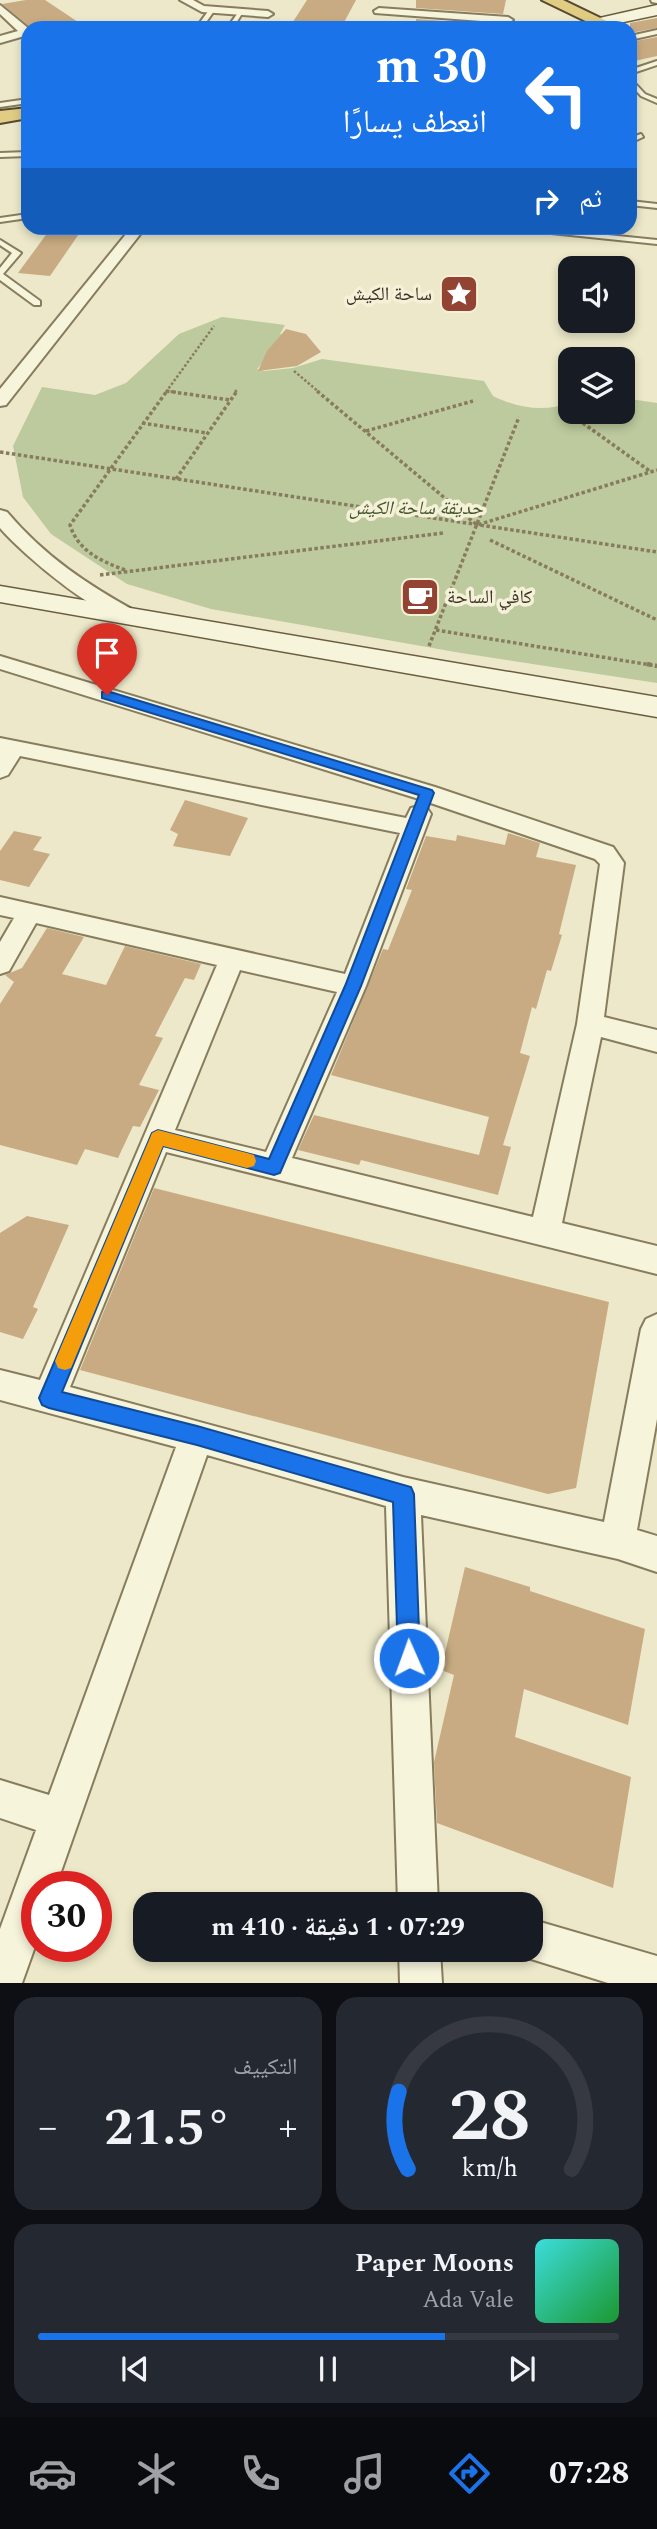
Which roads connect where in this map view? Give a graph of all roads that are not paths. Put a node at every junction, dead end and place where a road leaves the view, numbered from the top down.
1 (185, 0) edge
2 (554, 7) edge
3 (0, 8) edge
4 (212, 10) junction
5 (378, 10) edge
6 (657, 10) edge
7 (240, 12) junction
8 (657, 17) edge
9 (508, 20) dead end
10 (204, 21) edge
11 (234, 21) edge
12 (264, 21) edge
13 (597, 21) edge
14 (630, 21) edge
15 (637, 22) edge
16 (21, 25) edge
17 (657, 32) edge
18 (21, 34) edge
19 (637, 34) edge
20 (642, 35) junction
21 (637, 36) edge
22 (0, 40) edge
23 (657, 63) edge
24 (637, 70) edge
25 (637, 88) edge
26 (657, 101) edge
27 (21, 102) edge
28 (0, 105) edge
29 (21, 114) edge
30 (0, 117) edge
31 (21, 121) edge
32 (0, 124) edge
33 (641, 136) dead end
34 (637, 138) edge
35 (21, 154) edge
36 (0, 155) edge
37 (637, 204) edge
38 (657, 206) edge
39 (21, 219) edge
40 (0, 220) edge
41 (133, 235) edge
42 (590, 235) edge
43 (0, 242) edge
44 (657, 242) edge
45 (0, 274) edge
46 (37, 303) dead end
47 (0, 401) edge
48 (0, 516) edge
49 (0, 594) edge
50 (0, 611) edge
51 (132, 617) junction
52 (0, 662) edge
53 (657, 707) edge
54 (657, 723) edge
55 (7, 746) edge
56 (0, 771) edge
57 (427, 793) junction
58 (413, 828) junction
59 (0, 906) edge
60 (30, 912) junction
61 (232, 958) junction
62 (0, 964) edge
63 (353, 986) junction
64 (590, 1024) junction
65 (657, 1041) edge
66 (158, 1138) junction
67 (274, 1167) junction
68 (545, 1231) junction
69 (657, 1260) edge
70 (657, 1329) edge
71 (0, 1385) edge
72 (49, 1398) junction
73 (197, 1436) junction
74 (403, 1494) junction
75 (618, 1542) junction
76 (657, 1554) edge
77 (0, 1799) edge
78 (60, 1818) junction
79 (418, 1892) edge
80 (543, 1944) edge
81 (420, 1962) edge
82 (657, 1977) edge
83 (1, 1983) edge
84 (421, 1983) edge

1 - 4 street
2 - 13 highway
3 - 16 street
4 - 7 street
4 - 10 lane
5 - 9 street
6 - 14 main road
7 - 11 lane
7 - 12 street
8 - 15 main road
17 - 20 lane
18 - 22 street
19 - 20 lane
20 - 21 lane
23 - 24 lane
25 - 26 lane
27 - 28 lane
29 - 30 highway
31 - 32 highway
33 - 34 lane
35 - 36 lane
37 - 38 lane
39 - 40 lane
41 - 47 street
42 - 44 lane
43 - 45 lane
45 - 46 lane
48 - 51 street
49 - 51 main road
50 - 54 main road
51 - 53 main road
52 - 57 street
55 - 56 street
55 - 58 street
57 - 58 street
57 - 64 street
58 - 63 street
59 - 60 street
60 - 61 street
60 - 62 street
61 - 63 street
61 - 66 street
63 - 67 street
64 - 65 street
64 - 68 street
66 - 67 street
66 - 72 street
67 - 68 street
68 - 69 street
70 - 75 street
71 - 72 street
72 - 73 street
73 - 74 street
73 - 78 street
74 - 75 street
74 - 79 street
75 - 76 street
77 - 78 street
78 - 83 street
80 - 82 street
81 - 84 street

